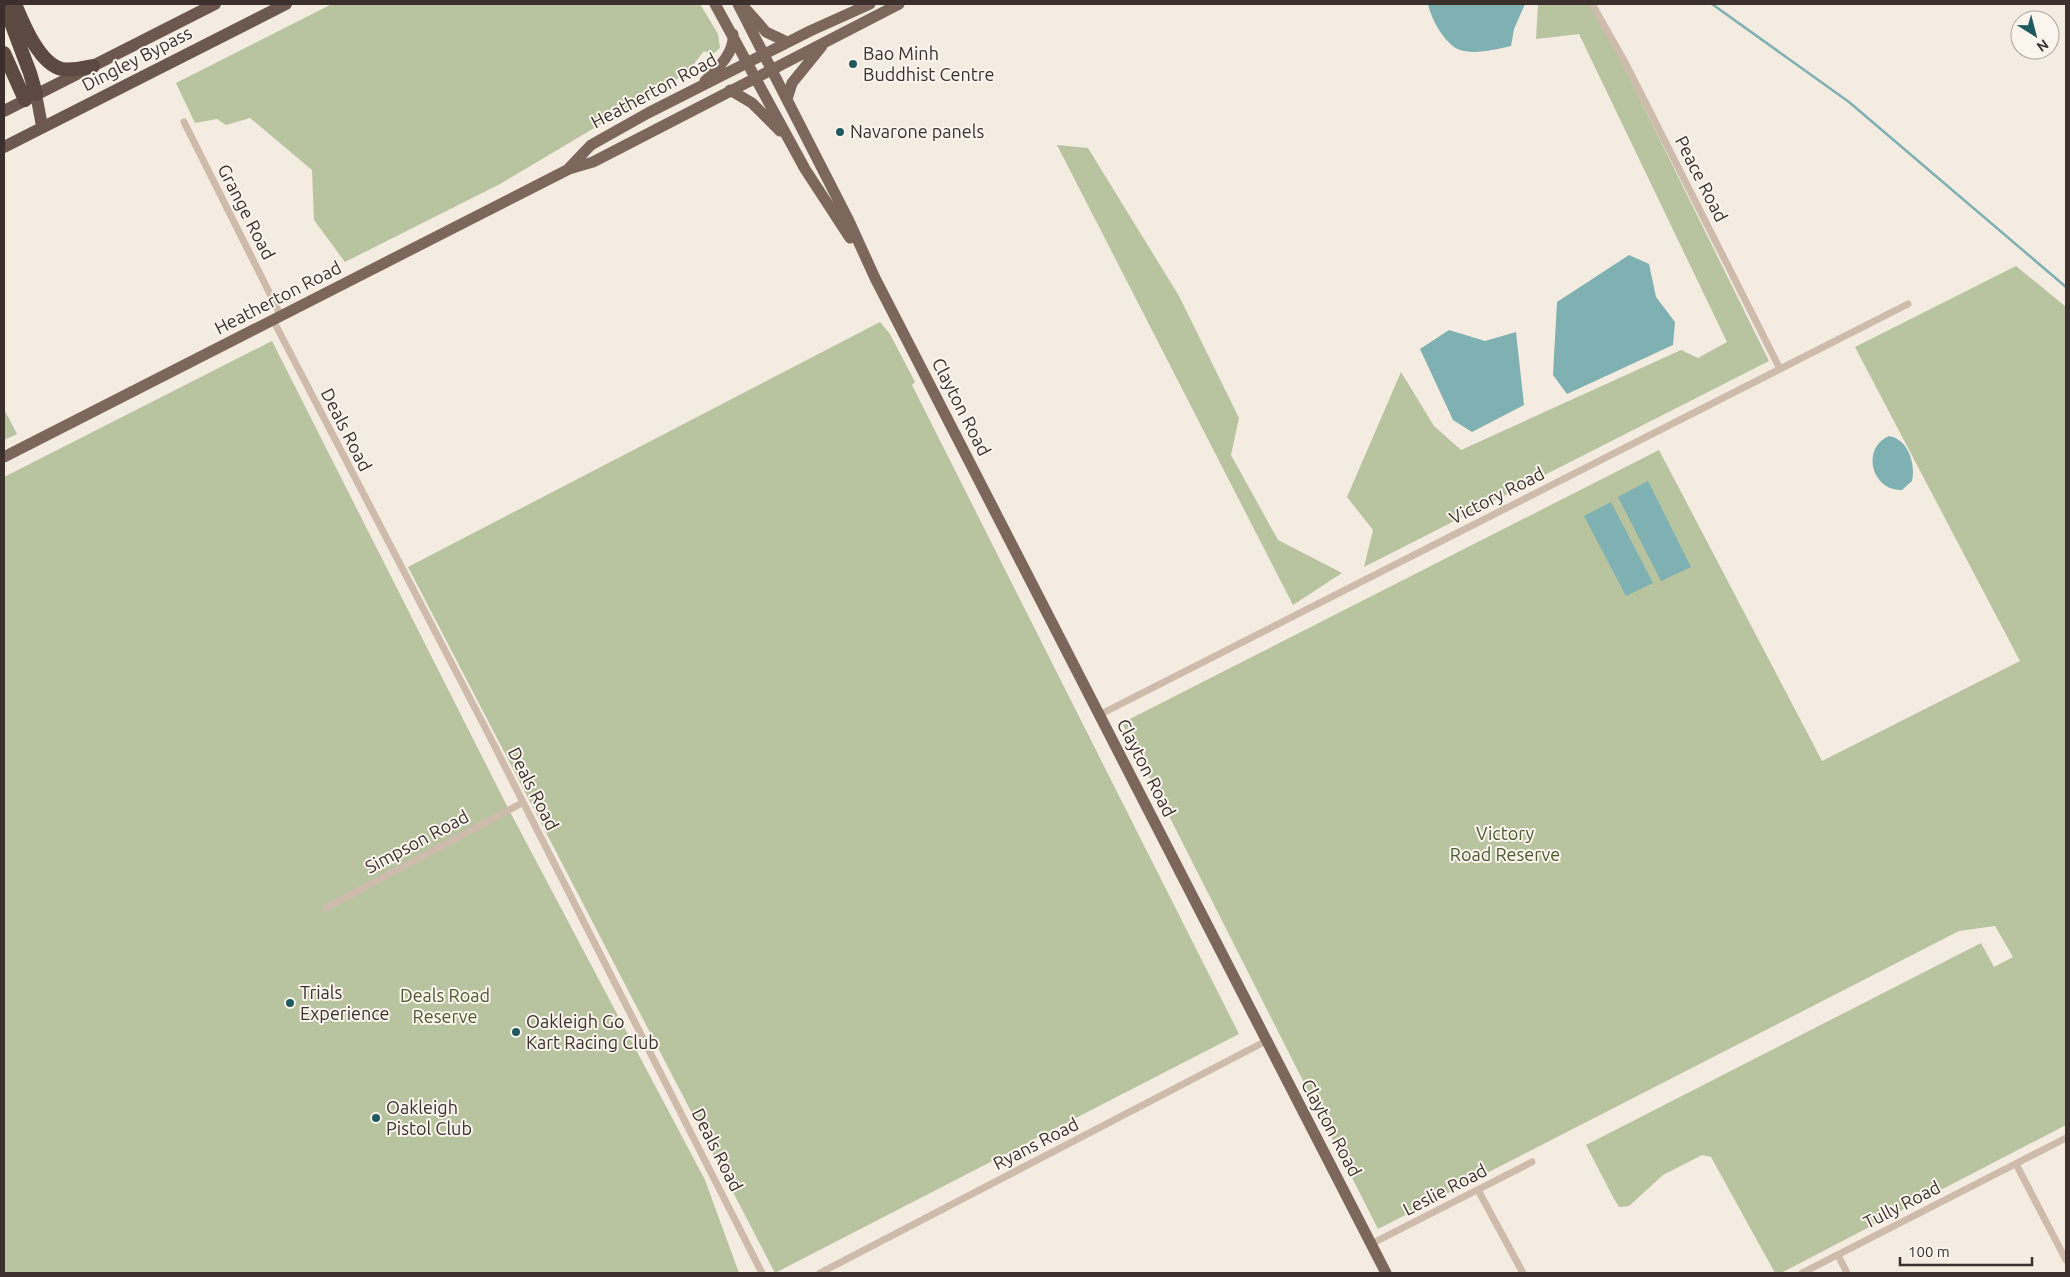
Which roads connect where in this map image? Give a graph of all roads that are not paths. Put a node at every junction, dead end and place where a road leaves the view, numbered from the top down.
1 (4, 4) edge
2 (15, 4) edge
3 (215, 4) edge
4 (286, 4) edge
5 (715, 4) edge
6 (739, 4) edge
7 (900, 4) edge
8 (1592, 4) edge
9 (865, 5) edge
10 (733, 34) junction
11 (831, 38) junction
12 (787, 42) junction
13 (763, 54) junction
14 (5, 57) edge
15 (748, 62) junction
16 (93, 66) junction
17 (771, 69) junction
18 (4, 77) edge
19 (756, 77) junction
20 (730, 90) junction
21 (687, 94) junction
22 (30, 97) junction
23 (787, 99) junction
24 (4, 111) edge
25 (184, 122) dead end
26 (41, 127) junction
27 (809, 144) junction
28 (793, 146) junction
29 (4, 147) edge
30 (568, 169) junction
31 (875, 278) junction
32 (1908, 304) dead end
33 (277, 318) junction
34 (1780, 369) junction
35 (4, 457) edge
36 (1099, 715) junction
37 (522, 803) junction
38 (326, 908) dead end
39 (1266, 1041) junction
40 (2066, 1138) edge
41 (1532, 1162) dead end
42 (2016, 1164) junction
43 (1478, 1190) junction
44 (1371, 1244) junction
45 (1838, 1255) junction
46 (2066, 1260) edge
47 (762, 1273) edge
48 (820, 1273) edge
49 (1386, 1273) edge
50 (1523, 1273) edge
51 (1802, 1273) edge
52 (1847, 1273) edge

1 - 22 highway
2 - 16 highway
3 - 16 highway, Dingley Bypass
4 - 26 highway, Dingley Bypass
5 - 10 main road, Clayton Road
6 - 12 main road
6 - 13 main road, Clayton Road
7 - 11 main road, Heatherton Road
8 - 34 street, Peace Road
9 - 12 main road, Heatherton Road
10 - 15 main road, Clayton Road
10 - 21 main road
11 - 17 main road, Heatherton Road
11 - 23 main road
12 - 13 main road, Heatherton Road
13 - 15 main road, Heatherton Road
13 - 17 main road, Clayton Road
14 - 18 highway
14 - 22 highway
15 - 19 main road, Clayton Road
15 - 21 main road, Heatherton Road
16 - 22 highway, Dingley Bypass
17 - 19 main road, Heatherton Road
17 - 23 main road, Clayton Road
19 - 20 main road, Heatherton Road
19 - 28 main road, Clayton Road
20 - 28 main road
20 - 30 main road, Heatherton Road
21 - 30 main road, Heatherton Road
22 - 24 highway, Dingley Bypass
22 - 26 highway
23 - 27 main road, Clayton Road
25 - 33 street, Grange Road
26 - 29 highway, Dingley Bypass
27 - 28 main road
27 - 31 main road, Clayton Road
28 - 31 main road, Clayton Road
30 - 33 main road, Heatherton Road
31 - 36 main road, Clayton Road
32 - 34 street, Victory Road
33 - 35 main road, Heatherton Road
33 - 37 street, Deals Road
34 - 36 street, Victory Road
36 - 39 main road, Clayton Road
37 - 38 street, Simpson Road
37 - 47 street, Deals Road
39 - 44 main road, Clayton Road
39 - 48 street, Ryans Road
40 - 42 street, Tully Road
41 - 43 street, Leslie Road
42 - 45 street, Tully Road
42 - 46 street
43 - 44 street, Leslie Road
43 - 50 street
44 - 49 main road, Clayton Road
45 - 51 street, Tully Road
45 - 52 street

